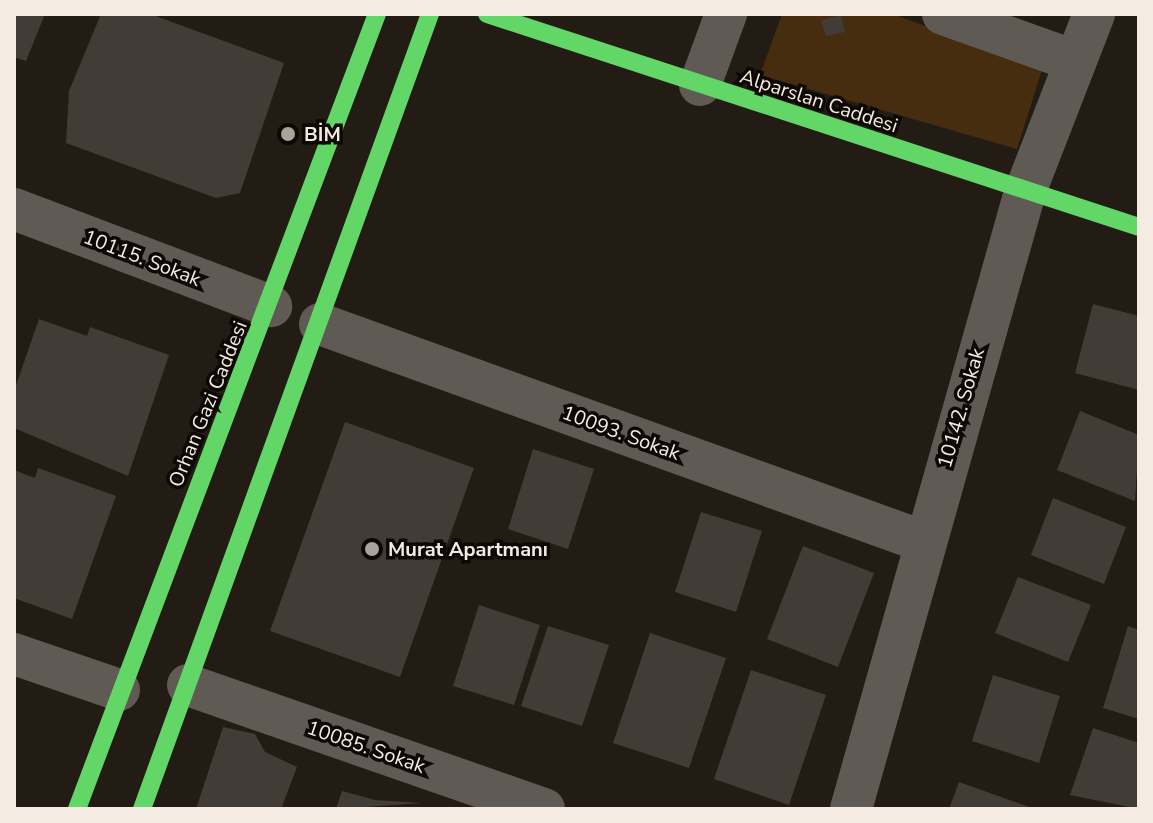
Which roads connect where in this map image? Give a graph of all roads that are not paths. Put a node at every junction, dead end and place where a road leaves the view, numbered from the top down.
1 (377, 14) edge
2 (430, 14) edge
3 (487, 14) edge
4 (726, 14) edge
5 (943, 14) edge
6 (1094, 14) edge
7 (1075, 61) junction
8 (700, 85) junction
9 (1025, 192) junction
10 (14, 209) edge
11 (1139, 227) edge
12 (271, 306) junction
13 (320, 324) junction
14 (922, 541) junction
15 (14, 654) edge
16 (188, 685) junction
17 (119, 690) junction
18 (77, 809) edge
19 (142, 809) edge
20 (544, 809) edge
21 (851, 809) edge

1 - 12 street, Orhan Gazi Caddesi
2 - 13 street
3 - 8 street, Alparslan Caddesi
4 - 8 street
5 - 7 street
6 - 7 street, 10142. Sokak
7 - 9 street, 10142. Sokak
8 - 9 street, Alparslan Caddesi
9 - 11 street, Alparslan Caddesi
9 - 14 street, 10142. Sokak
10 - 12 street, 10115. Sokak
12 - 17 street, Orhan Gazi Caddesi
13 - 14 street, 10093. Sokak
13 - 16 street
14 - 21 street, 10142. Sokak
15 - 17 street
16 - 19 street
16 - 20 street, 10085. Sokak
17 - 18 street, Orhan Gazi Caddesi

